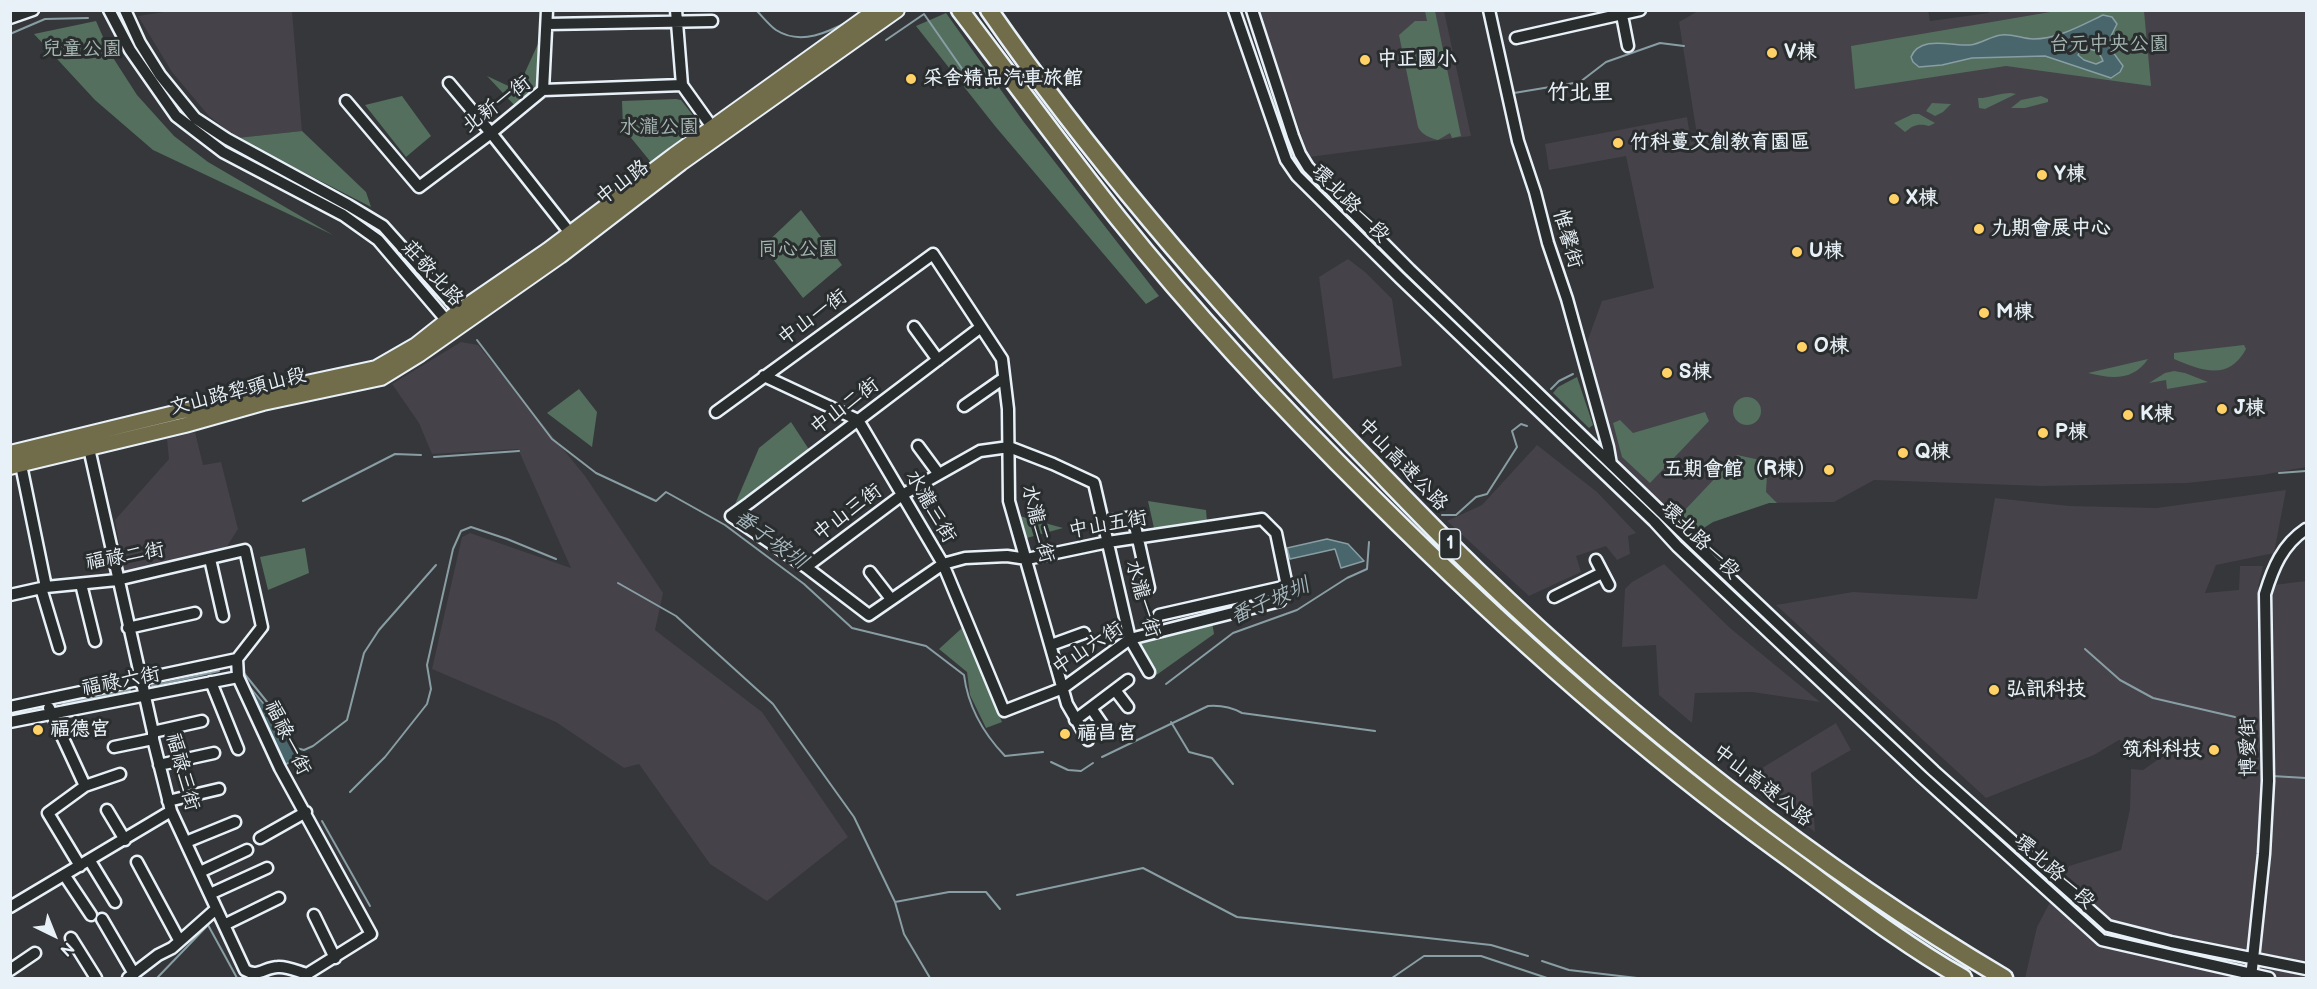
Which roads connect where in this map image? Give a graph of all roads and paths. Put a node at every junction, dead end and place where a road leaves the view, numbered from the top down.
1 (33, 10) edge
2 (109, 10) edge
3 (125, 10) edge
4 (547, 10) edge
5 (676, 10) edge
6 (876, 10) edge
7 (897, 10) edge
8 (960, 10) edge
9 (989, 10) edge
10 (1234, 10) edge
11 (1252, 10) edge
12 (1489, 10) edge
13 (1640, 10) edge
14 (1622, 12) edge
15 (10, 18) edge
16 (712, 21) dead end
17 (677, 23) junction
18 (547, 24) junction
19 (1516, 38) dead end
20 (1628, 46) dead end
21 (449, 83) dead end
22 (682, 85) junction
23 (543, 90) junction
24 (346, 101) dead end
25 (712, 127) junction
26 (491, 133) junction
27 (570, 233) junction
28 (933, 254) joint
29 (460, 317) junction
30 (447, 321) junction
31 (914, 327) dead end
32 (981, 327) junction
33 (938, 360) junction
34 (764, 376) junction
35 (1004, 378) junction
36 (964, 406) dead end
37 (716, 412) dead end
38 (858, 420) junction
39 (87, 442) junction
40 (918, 446) dead end
41 (1009, 447) junction
42 (10, 453) edge
43 (1611, 464) junction
44 (16, 466) edge
45 (938, 473) junction
46 (1607, 476) junction
47 (902, 495) junction
48 (1103, 522) junction
49 (2307, 529) edge
50 (1137, 538) junction
51 (1108, 542) junction
52 (210, 559) junction
53 (1027, 559) junction
54 (1596, 560) dead end
55 (943, 564) junction
56 (806, 567) junction
57 (870, 572) dead end
58 (1602, 573) junction
59 (117, 580) junction
60 (81, 584) junction
61 (1609, 585) dead end
62 (1287, 586) junction
63 (43, 588) junction
64 (1149, 588) dead end
65 (10, 594) edge
66 (1554, 597) dead end
67 (891, 599) junction
68 (195, 614) dead end
69 (1159, 615) dead end
70 (223, 616) dead end
71 (128, 628) junction
72 (1084, 633) dead end
73 (1130, 639) junction
74 (95, 641) dead end
75 (1051, 645) junction
76 (58, 648) dead end
77 (237, 659) junction
78 (1149, 672) dead end
79 (238, 677) junction
80 (140, 680) junction
81 (1128, 680) dead end
82 (212, 682) junction
83 (1063, 688) junction
84 (1115, 690) junction
85 (143, 695) junction
86 (46, 699) junction
87 (10, 707) edge
88 (1128, 707) dead end
89 (1091, 708) junction
90 (1004, 711) joint
91 (51, 714) junction
92 (1075, 720) junction
93 (202, 721) dead end
94 (10, 722) edge
95 (1102, 724) dead end
96 (153, 735) junction
97 (1088, 740) dead end
98 (114, 747) dead end
99 (238, 748) dead end
100 (214, 753) dead end
101 (159, 765) junction
102 (120, 774) dead end
103 (85, 786) junction
104 (219, 789) dead end
105 (170, 806) junction
106 (107, 810) dead end
107 (306, 812) junction
108 (235, 822) dead end
109 (260, 838) dead end
110 (125, 840) junction
111 (186, 842) junction
112 (247, 850) dead end
113 (137, 862) dead end
114 (85, 863) junction
115 (267, 868) dead end
116 (200, 872) junction
117 (65, 876) junction
118 (210, 894) junction
119 (279, 898) dead end
120 (115, 902) dead end
121 (10, 907) edge
122 (216, 909) junction
123 (314, 915) dead end
124 (224, 924) junction
125 (371, 934) joint
126 (71, 938) dead end
127 (179, 940) junction
128 (35, 954) dead end
129 (335, 958) junction
130 (2254, 959) junction
131 (2307, 969) edge
132 (10, 970) edge
133 (131, 976) edge
134 (2251, 977) edge
135 (96, 978) edge
136 (1964, 978) edge
137 (2004, 978) edge
138 (2269, 978) edge

1 - 15 street
2 - 30 street, 莊敬北路
3 - 29 street, 莊敬北路
4 - 18 street
5 - 17 street
6 - 25 main road, 中山路
7 - 29 main road, 中山路
8 - 136 highway, 中山高速公路 / 1
9 - 137 highway, 中山高速公路 / 1
10 - 46 street, 環北路一段
11 - 43 street, 環北路一段
12 - 43 street, 惟馨街
13 - 14 street
14 - 19 street
14 - 20 street
16 - 17 street
17 - 18 street
17 - 22 street
18 - 23 street
21 - 26 street
22 - 23 street, 北新一街
22 - 25 street
23 - 26 street, 北新一街
24 - 26 street, 北新一街
25 - 27 main road, 中山路
26 - 27 street
27 - 29 main road, 中山路
28 - 32 street, 水瀧二街
28 - 34 street, 中山一街
29 - 30 main road, 中山路
29 - 39 main road, 文山路犂頭山段
30 - 39 main road, 文山路犂頭山段
31 - 33 street
32 - 33 street, 中山二街
32 - 35 street, 水瀧二街
33 - 38 street, 中山二街
34 - 37 street, 中山一街
34 - 38 street
35 - 36 street
35 - 41 street, 水瀧二街
38 - 47 street, 水瀧三街
38 - 56 street, 中山二街
39 - 42 main road, 文山路犂頭山段
39 - 44 main road, 文山路犂頭山段
39 - 59 street, 福祿三街
40 - 45 street
41 - 45 street, 中山三街
41 - 48 street, 水瀧一街
41 - 53 street, 水瀧二街
43 - 46 street
43 - 130 street, 環北路一段
44 - 63 street
45 - 47 street, 中山三街
46 - 134 street, 環北路一段
47 - 55 street, 水瀧三街
47 - 56 street, 中山三街
48 - 50 street
48 - 51 street, 水瀧一街
49 - 130 street, 博愛街
50 - 51 street, 中山五街
50 - 62 street, 中山五街
50 - 64 street
51 - 53 street, 中山五街
51 - 73 street, 水瀧一街
52 - 59 street, 福祿二街
52 - 70 street
52 - 77 street, 福祿二街
53 - 55 street, 中山五街
53 - 75 street, 水瀧二街
54 - 58 street
55 - 67 street, 中山五街
55 - 90 street, 水瀧三街
56 - 67 street, 中山五街
57 - 67 street
58 - 61 street
58 - 66 street
59 - 60 street, 福祿二街
59 - 71 street, 福祿三街
60 - 63 street, 福祿二街
60 - 74 street
62 - 69 street
62 - 73 street, 中山六街
63 - 65 street, 福祿二街
63 - 76 street
68 - 71 street
71 - 80 street, 福祿三街
72 - 75 street
73 - 78 street, 水瀧一街
73 - 83 street, 中山六街
75 - 83 street, 水瀧二街
77 - 79 street, 福祿一街
77 - 80 street, 福祿六街
79 - 82 street, 福祿六街
79 - 107 street, 福祿一街
80 - 85 street, 福祿三街
80 - 86 street, 福祿六街
81 - 84 street
82 - 85 street, 福祿六街
82 - 99 street
83 - 90 street, 中山六街
83 - 92 street, 水瀧二街
84 - 88 street
84 - 89 street
85 - 91 street, 福祿六街
85 - 96 street, 福祿三街
86 - 87 street, 福祿六街
86 - 91 street
89 - 92 street
89 - 95 street
91 - 94 street, 福祿六街
91 - 103 street
92 - 97 street, 水瀧二街
93 - 96 street
96 - 98 street
96 - 101 street, 福祿三街
100 - 101 street
101 - 105 street, 福祿三街
102 - 103 street
103 - 114 street
104 - 105 street
105 - 110 street
105 - 111 street, 福祿三街
106 - 110 street
107 - 109 street
107 - 125 street, 福祿一街
108 - 111 street
110 - 114 street
111 - 116 street, 福祿三街
112 - 116 street
113 - 127 street
114 - 117 street
114 - 120 street
115 - 118 street
116 - 118 street, 福祿三街
117 - 121 street
117 - 133 street
118 - 122 street, 福祿三街
119 - 124 street
122 - 124 street, 福祿三街
122 - 127 street
123 - 129 street
124 - 129 street, 福祿三街
125 - 129 street, 福祿三街
126 - 135 street
127 - 133 street
128 - 132 street
130 - 131 street, 環北路一段
130 - 134 street, 博愛街
134 - 138 street, 環北路一段

